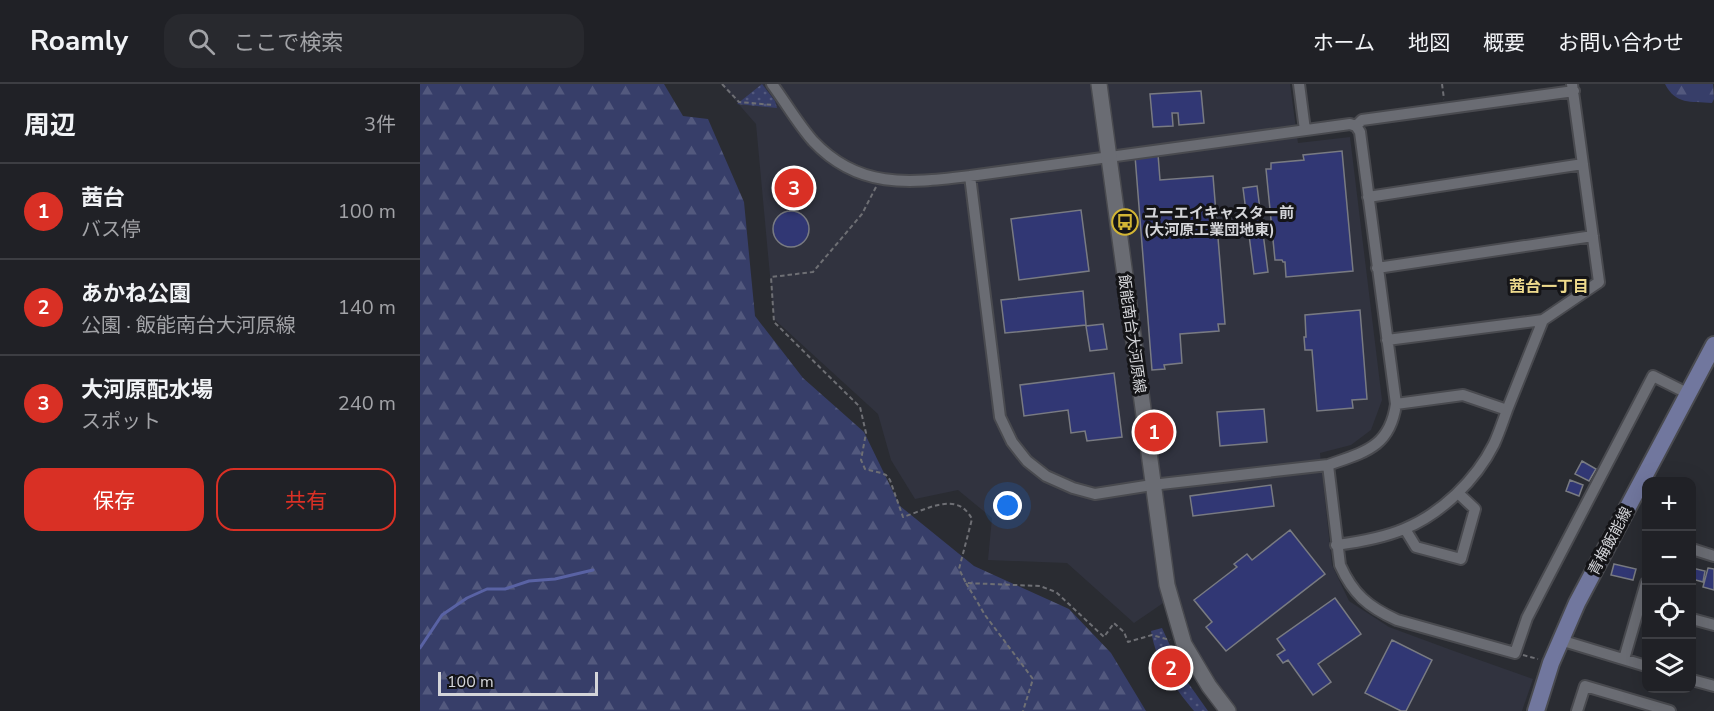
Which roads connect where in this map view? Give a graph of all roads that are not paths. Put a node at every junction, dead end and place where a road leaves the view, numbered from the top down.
1 (772, 84) edge
2 (1099, 84) edge
3 (1299, 84) edge
4 (1573, 88) edge
5 (1356, 126) junction
6 (1305, 130) junction
7 (1108, 157) junction
8 (1583, 164) junction
9 (970, 176) junction
10 (1368, 197) junction
11 (1593, 236) junction
12 (1377, 268) junction
13 (1543, 320) junction
14 (1387, 340) junction
15 (1714, 345) edge
16 (1689, 394) junction
17 (1396, 404) junction
18 (1507, 410) junction
19 (1328, 465) junction
20 (1152, 485) junction
21 (1458, 493) junction
22 (1405, 529) junction
23 (1336, 545) junction
24 (1696, 550) edge
25 (1714, 556) edge
26 (1642, 607) edge
27 (1696, 619) edge
28 (1714, 625) edge
29 (1560, 640) junction
30 (1624, 659) junction
31 (1642, 664) edge
32 (1696, 681) edge
33 (1714, 686) edge
34 (1228, 711) edge
35 (1536, 711) edge
36 (1577, 711) edge
37 (1670, 711) edge

1 - 9 street
2 - 7 street, 飯能南台大河原線
3 - 6 street
4 - 5 street
4 - 8 street
5 - 6 street
5 - 10 street
6 - 7 street
7 - 9 street
7 - 20 street, 飯能南台大河原線
8 - 10 street
8 - 11 street
9 - 20 street
10 - 12 street
11 - 12 street
11 - 13 street
12 - 14 street
13 - 14 street
13 - 18 street
14 - 17 street
15 - 16 main road, 青梅飯能線
16 - 23 street
16 - 29 main road, 青梅飯能線
17 - 18 street
17 - 19 street
18 - 21 street
19 - 20 street
19 - 23 street
20 - 34 street, 飯能南台大河原線
21 - 22 street
21 - 22 street
22 - 23 street
24 - 25 street
26 - 30 street
27 - 28 street
29 - 30 street
29 - 35 main road, 青梅飯能線
30 - 31 street
32 - 33 street
36 - 37 street

